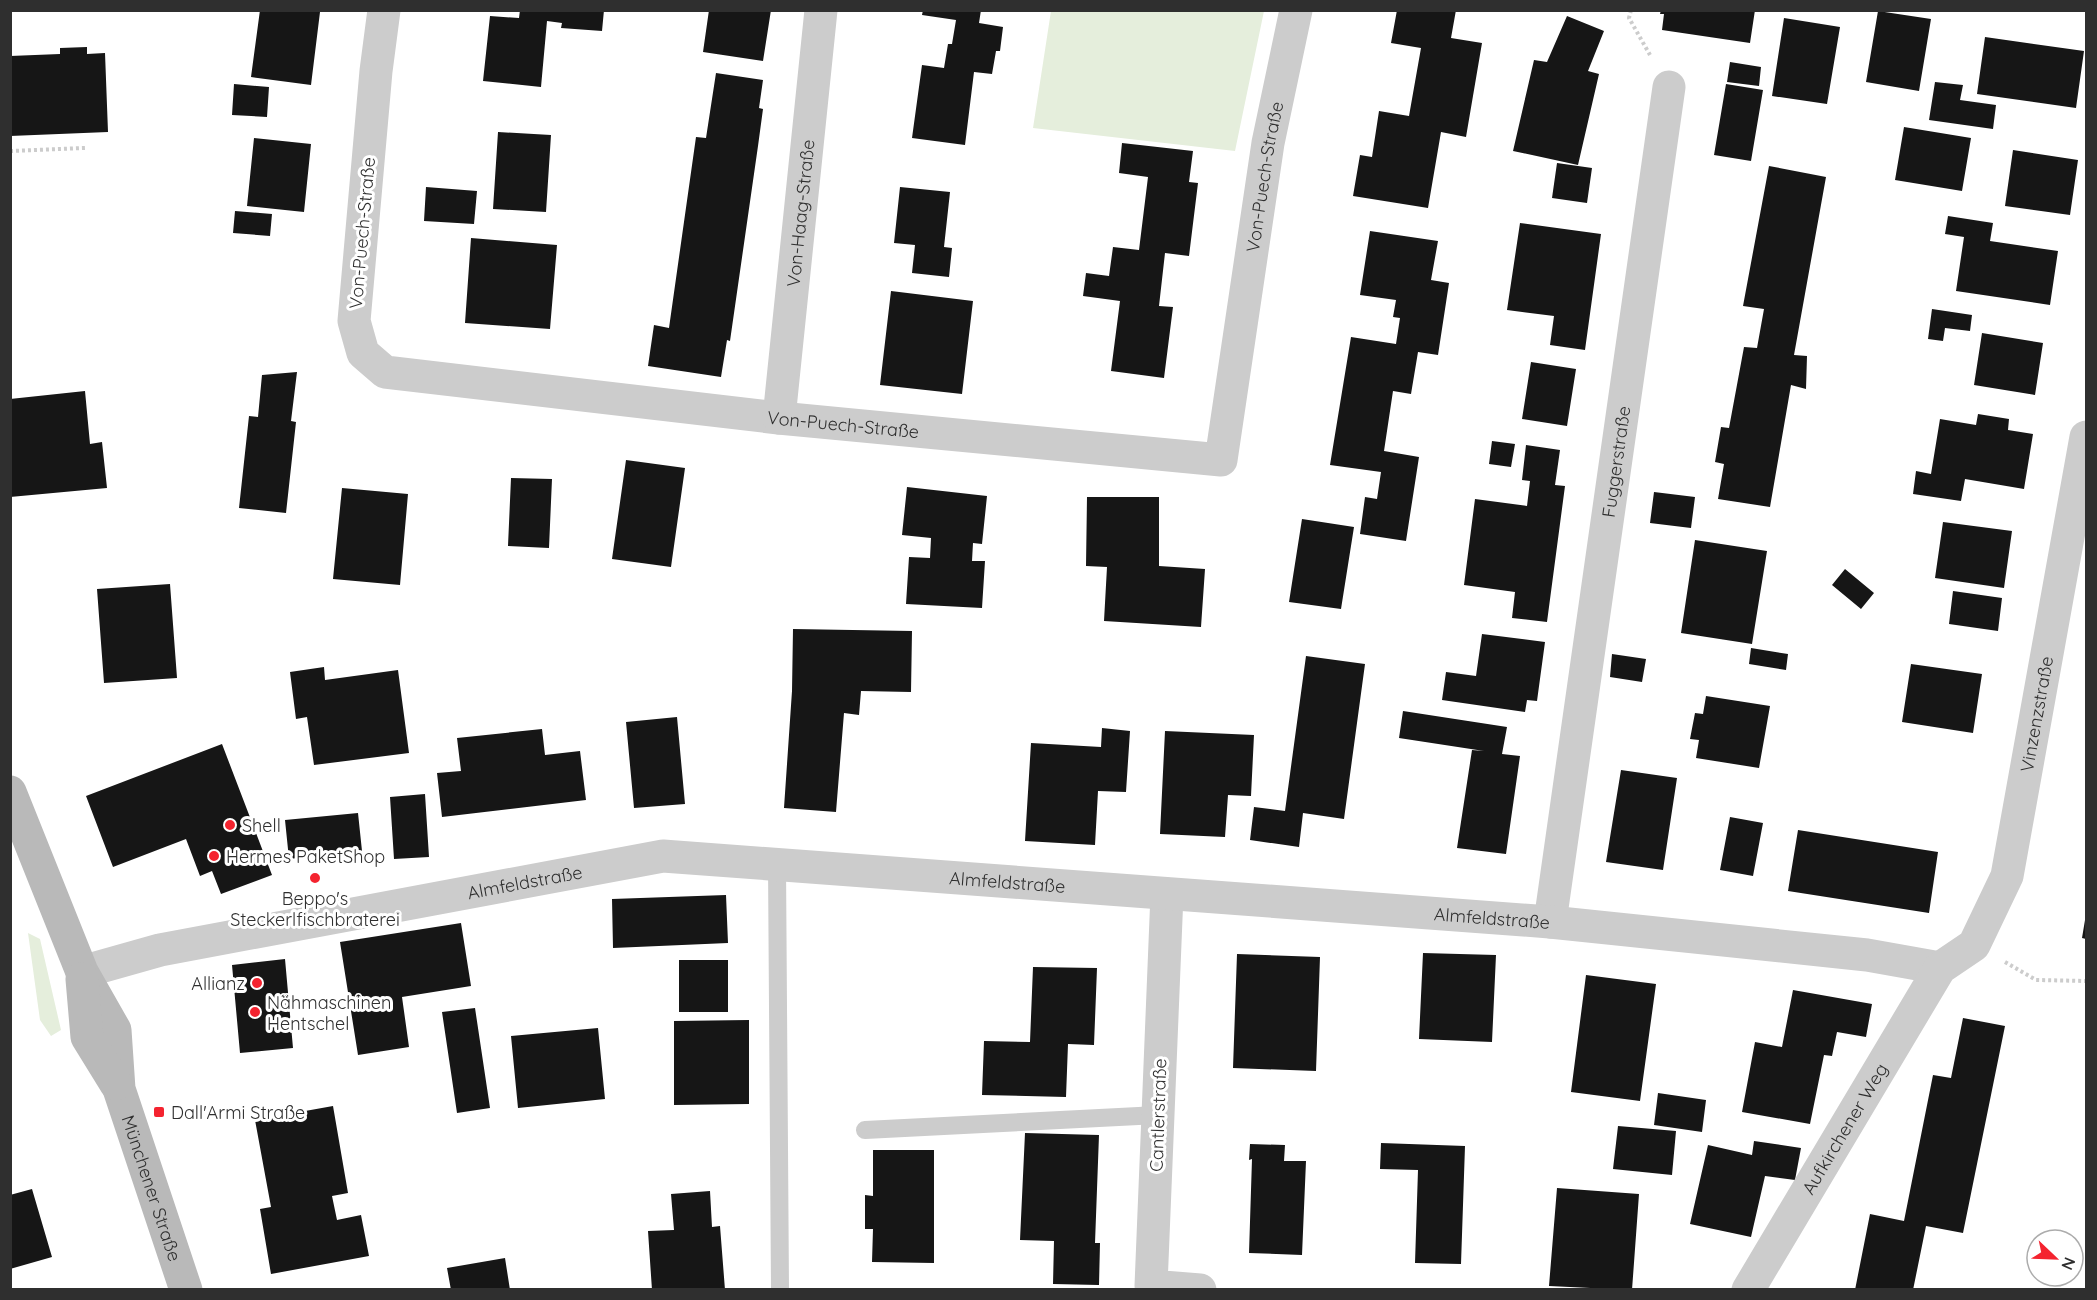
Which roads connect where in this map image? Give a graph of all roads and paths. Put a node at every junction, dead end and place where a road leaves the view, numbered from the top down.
1 (384, 10) edge
2 (821, 10) edge
3 (1296, 10) edge
4 (1631, 10) edge
5 (1669, 87) joint
6 (86, 148) dead end
7 (10, 152) edge
8 (779, 418) junction
9 (2086, 437) edge
10 (10, 792) edge
11 (777, 864) junction
12 (1167, 894) junction
13 (1550, 922) junction
14 (1974, 945) junction
15 (1940, 968) junction
16 (82, 972) junction
17 (2086, 981) edge
18 (1158, 1114) junction
19 (865, 1130) dead end
20 (186, 1289) edge
21 (780, 1290) edge
22 (1200, 1290) edge
23 (1748, 1290) edge

1 - 8 street, Von-Puech-Straße
2 - 8 street, Von-Haag-Straße
3 - 8 street, Von-Puech-Straße
4 - 5 path
5 - 13 street, Fuggerstraße
6 - 7 path
9 - 14 street, Vinzenzstraße
10 - 16 street, Münchener Straße
11 - 12 street, Almfeldstraße
11 - 16 street, Almfeldstraße
11 - 21 lane
12 - 13 street, Almfeldstraße
12 - 18 street, Cantlerstraße
13 - 15 street, Almfeldstraße
14 - 15 street
14 - 17 path
15 - 23 street, Aufkirchener Weg
16 - 20 street, Münchener Straße
18 - 19 lane
18 - 22 street, Cantlerstraße

